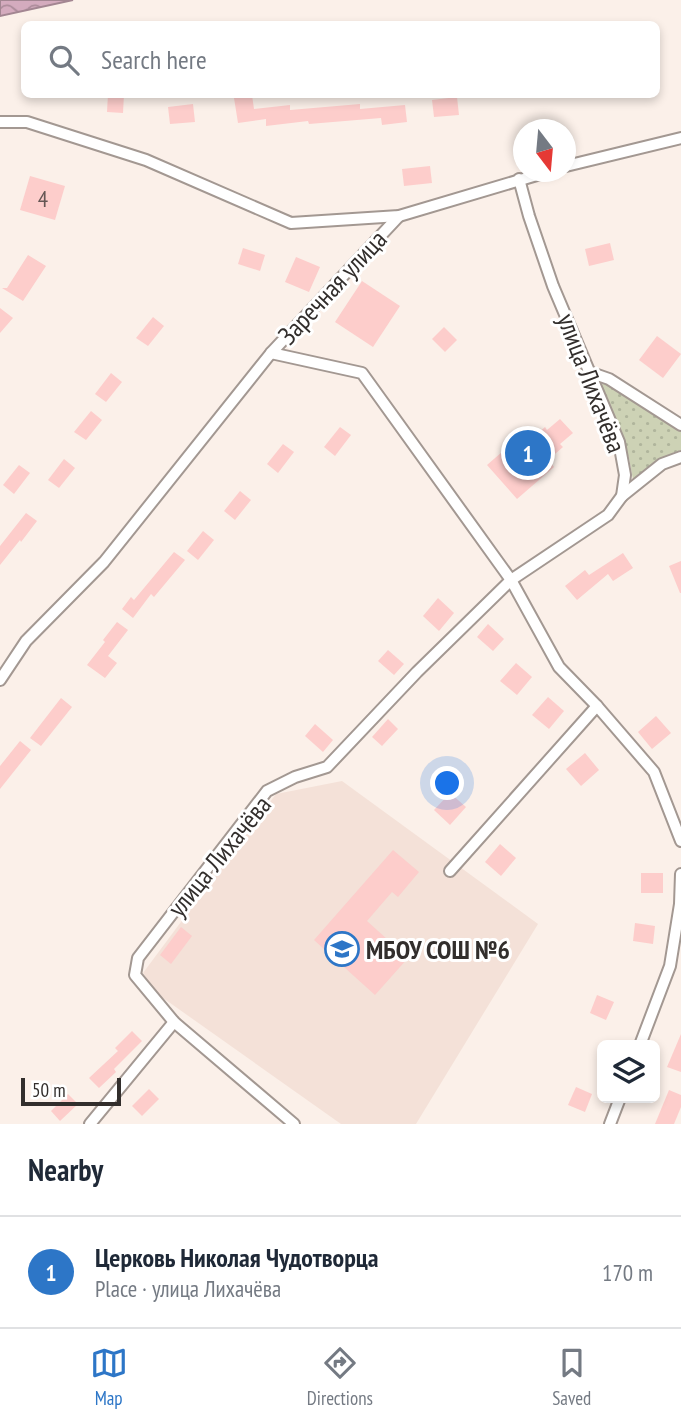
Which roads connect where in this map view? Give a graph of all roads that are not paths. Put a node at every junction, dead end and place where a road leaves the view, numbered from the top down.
1 (0, 122) edge
2 (681, 138) edge
3 (576, 163) edge
4 (513, 181) edge
5 (520, 182) edge
6 (399, 216) junction
7 (271, 353) junction
8 (589, 372) junction
9 (681, 425) edge
10 (681, 457) edge
11 (622, 496) junction
12 (511, 580) junction
13 (0, 680) edge
14 (597, 706) junction
15 (681, 841) edge
16 (450, 871) dead end
17 (681, 874) edge
18 (676, 967) edge
19 (174, 1022) junction
20 (642, 1040) edge
21 (618, 1103) edge
22 (90, 1124) edge
23 (293, 1124) edge
24 (610, 1124) edge

1 - 6 street, Заречная улица
2 - 3 street
4 - 6 street
5 - 8 street, улица Лихачёва
6 - 7 street, Заречная улица
7 - 12 street
7 - 13 street, Заречная улица
8 - 9 street
8 - 11 street, улица Лихачёва
10 - 11 street
11 - 12 street, улица Лихачёва
12 - 14 street
12 - 19 street, улица Лихачёва
14 - 15 street
14 - 16 street
17 - 18 street
18 - 20 street
19 - 22 street
19 - 23 street, улица Лихачёва
21 - 24 street

